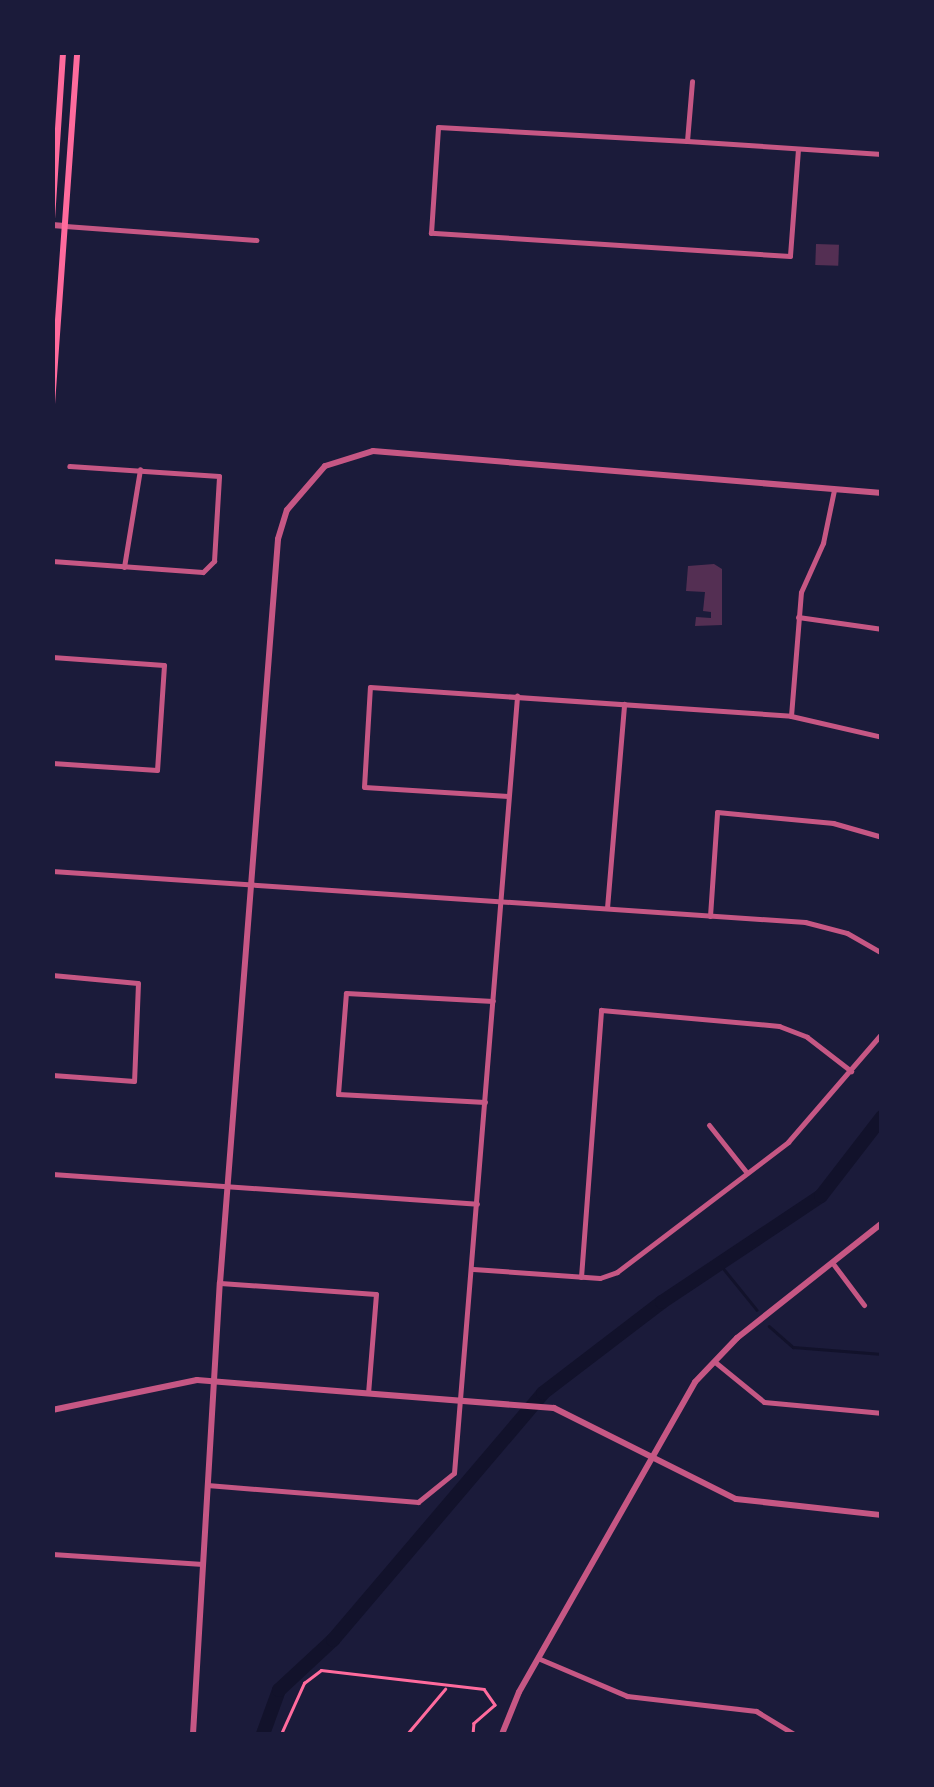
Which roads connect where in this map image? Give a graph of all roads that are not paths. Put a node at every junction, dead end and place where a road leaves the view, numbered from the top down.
1 (64, 52) edge
2 (77, 52) edge
3 (692, 81) dead end
4 (688, 141) junction
5 (798, 149) junction
6 (882, 154) edge
7 (52, 222) edge
8 (65, 226) junction
9 (256, 240) dead end
10 (52, 404) edge
11 (69, 466) dead end
12 (140, 469) junction
13 (834, 490) junction
14 (882, 493) edge
15 (52, 562) edge
16 (124, 567) junction
17 (798, 617) junction
18 (882, 630) edge
19 (52, 658) edge
20 (517, 696) junction
21 (624, 704) junction
22 (791, 716) junction
23 (882, 737) edge
24 (52, 762) edge
25 (508, 796) junction
26 (882, 837) edge
27 (52, 870) edge
28 (252, 880) junction
29 (500, 899) junction
30 (607, 908) junction
31 (710, 916) junction
32 (882, 953) edge
33 (52, 976) edge
34 (493, 1001) junction
35 (882, 1033) edge
36 (850, 1071) junction
37 (52, 1075) edge
38 (485, 1102) junction
39 (709, 1125) dead end
40 (747, 1173) junction
41 (52, 1174) edge
42 (229, 1185) junction
43 (477, 1204) junction
44 (882, 1222) edge
45 (834, 1265) junction
46 (473, 1269) junction
47 (581, 1277) junction
48 (220, 1283) junction
49 (864, 1305) dead end
50 (713, 1360) junction
51 (214, 1381) junction
52 (368, 1392) junction
53 (464, 1400) junction
54 (52, 1410) edge
55 (882, 1414) edge
56 (653, 1456) junction
57 (208, 1485) junction
58 (882, 1515) edge
59 (52, 1554) edge
60 (203, 1564) junction
61 (540, 1659) junction
62 (192, 1734) edge
63 (502, 1734) edge
64 (794, 1734) edge

1 - 7 main road
2 - 8 main road
3 - 4 street
4 - 5 street
4 - 5 street
5 - 6 street
7 - 8 street
8 - 9 street
8 - 10 main road
11 - 12 street
12 - 16 street
12 - 16 street
13 - 14 street
13 - 17 street
13 - 28 street
15 - 16 street
17 - 18 street
17 - 22 street
19 - 24 street
20 - 21 street
20 - 25 street
20 - 25 street
21 - 22 street
21 - 30 street
22 - 23 street
25 - 29 street
26 - 31 street
27 - 28 street
28 - 29 street
28 - 42 street
29 - 30 street
29 - 34 street
30 - 31 street
31 - 32 street
33 - 37 street
34 - 38 street
34 - 38 street
35 - 36 street
36 - 40 street
36 - 47 street
38 - 43 street
39 - 40 street
40 - 47 street
41 - 42 street
42 - 43 street
42 - 48 street
43 - 46 street
44 - 45 street
45 - 49 street
45 - 50 street
46 - 47 street
46 - 53 street
48 - 51 street
48 - 52 street
50 - 55 street
50 - 56 street
51 - 52 street
51 - 54 street
51 - 57 street
52 - 53 street
53 - 56 street
53 - 57 street
56 - 58 street
56 - 61 street
57 - 60 street
59 - 60 street
60 - 62 street
61 - 63 street
61 - 64 street

